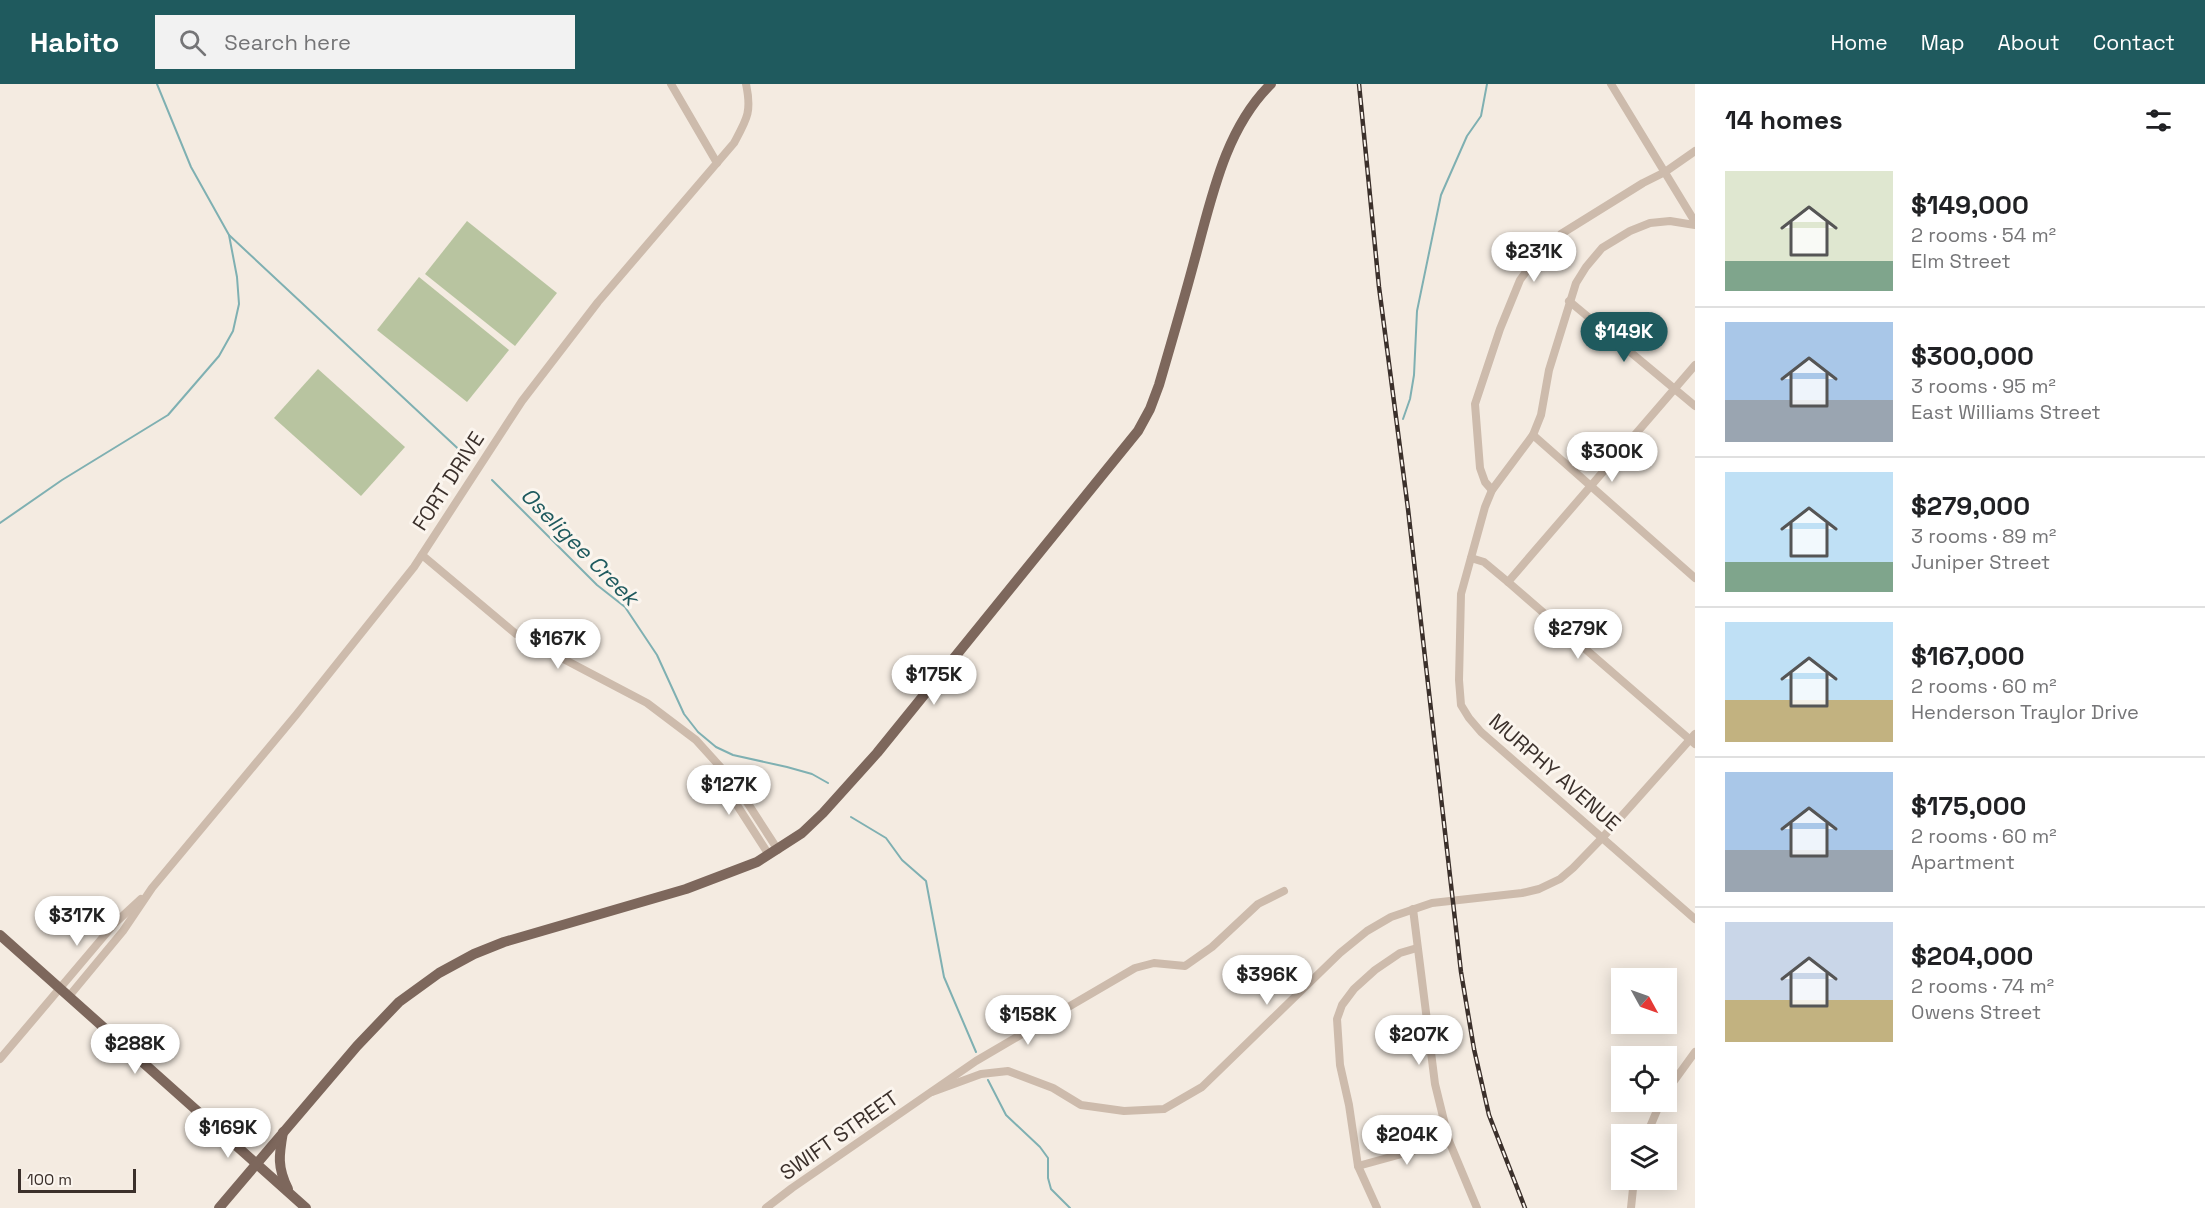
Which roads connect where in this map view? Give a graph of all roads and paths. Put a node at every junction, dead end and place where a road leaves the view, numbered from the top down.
1 (671, 84) edge
2 (746, 84) edge
3 (1271, 84) edge
4 (1611, 84) edge
5 (1695, 151) edge
6 (717, 164) junction
7 (1665, 172) junction
8 (1695, 223) edge
9 (1569, 301) junction
10 (1695, 365) edge
11 (1675, 389) junction
12 (1695, 406) edge
13 (1533, 435) junction
14 (1592, 487) junction
15 (1492, 490) junction
16 (422, 555) junction
17 (1471, 558) junction
18 (1695, 578) edge
19 (1508, 582) junction
20 (1693, 739) edge
21 (1603, 837) junction
22 (774, 853) junction
23 (152, 888) junction
24 (1284, 891) dead end
25 (1413, 909) junction
26 (1695, 919) edge
27 (0, 935) edge
28 (1417, 948) junction
29 (60, 988) junction
30 (70, 995) junction
31 (1695, 1052) edge
32 (0, 1059) edge
33 (1677, 1077) edge
34 (932, 1092) junction
35 (283, 1132) junction
36 (1449, 1141) junction
37 (255, 1164) junction
38 (1358, 1166) junction
39 (1633, 1190) edge
40 (291, 1195) junction
41 (219, 1208) edge
42 (306, 1208) edge
43 (766, 1208) edge
44 (1377, 1208) edge
45 (1477, 1208) edge
46 (1631, 1208) edge

1 - 6 street
2 - 6 street, FORT DRIVE
3 - 22 main road
4 - 7 street
5 - 7 street
6 - 16 street, FORT DRIVE
7 - 8 street
7 - 15 street
8 - 9 street, MURPHY AVENUE
9 - 11 street
9 - 13 street, MURPHY AVENUE
10 - 11 street
11 - 12 street
11 - 14 street
13 - 14 street
13 - 15 street, MURPHY AVENUE
14 - 18 street
14 - 19 street
15 - 17 street, MURPHY AVENUE
16 - 22 street
16 - 23 street, FORT DRIVE
17 - 19 street
17 - 21 street, MURPHY AVENUE
19 - 20 street
20 - 21 street, SWIFT STREET
21 - 25 street, SWIFT STREET
21 - 26 street, MURPHY AVENUE
22 - 35 main road
23 - 29 street, FORT DRIVE
23 - 30 street, FORT DRIVE
24 - 34 street, SWIFT STREET
25 - 28 street
25 - 34 street, SWIFT STREET
27 - 29 main road
28 - 36 street
28 - 38 street
29 - 30 main road
29 - 32 street, FORT DRIVE
30 - 37 main road
31 - 33 street
34 - 43 street, SWIFT STREET
35 - 37 main road
35 - 40 main road
36 - 38 street
36 - 45 street
37 - 40 main road
37 - 41 main road
38 - 44 street
39 - 46 street
40 - 42 main road

